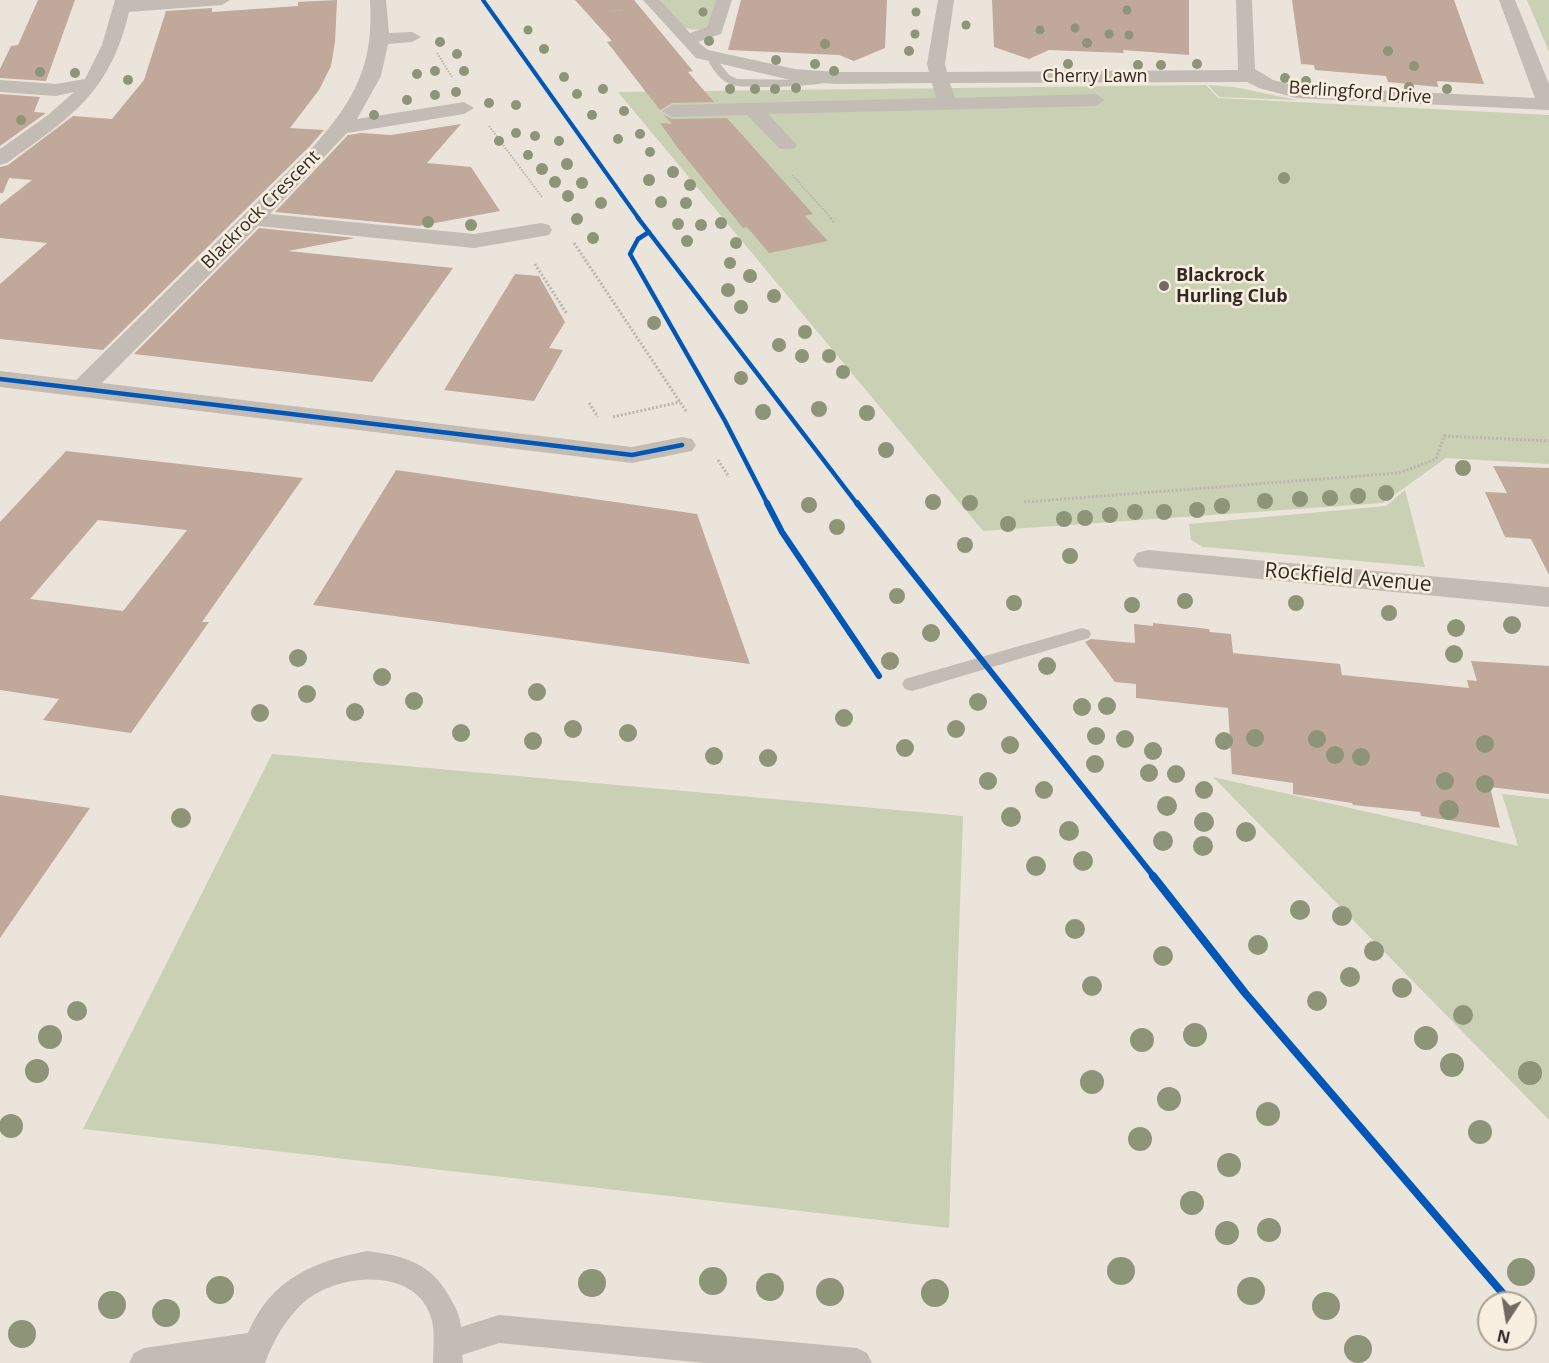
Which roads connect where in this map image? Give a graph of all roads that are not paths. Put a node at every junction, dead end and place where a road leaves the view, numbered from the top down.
1 (222, 0) edge
2 (378, 0) edge
3 (651, 0) edge
4 (724, 0) edge
5 (946, 0) edge
6 (1245, 0) edge
7 (1507, 0) edge
8 (122, 4) edge
9 (412, 37) dead end
10 (381, 39) junction
11 (687, 40) junction
12 (714, 63) dead end
13 (1250, 76) junction
14 (836, 78) junction
15 (939, 78) junction
16 (91, 83) junction
17 (0, 86) edge
18 (1095, 100) dead end
19 (946, 103) junction
20 (1548, 104) edge
21 (464, 108) dead end
22 (752, 108) junction
23 (672, 111) dead end
24 (340, 128) junction
25 (787, 145) dead end
26 (0, 159) edge
27 (252, 219) junction
28 (541, 230) dead end
29 (0, 379) edge
30 (82, 389) junction
31 (682, 445) dead end
32 (1148, 560) dead end
33 (1549, 597) edge
34 (1082, 634) dead end
35 (912, 684) dead end
36 (450, 1354) edge
37 (252, 1355) edge
38 (144, 1363) edge
39 (857, 1363) edge

1 - 8 street
2 - 10 street, Blackrock Crescent
3 - 11 street, Cherry Lawn
4 - 11 street
5 - 15 street
6 - 13 street
7 - 20 street
8 - 16 street
9 - 10 street
10 - 24 street, Blackrock Crescent
11 - 14 street, Cherry Lawn
12 - 14 lane
13 - 15 street, Cherry Lawn
13 - 20 street, Berlingford Drive
14 - 15 street, Cherry Lawn
15 - 19 street
16 - 17 street
16 - 26 street
18 - 19 street
19 - 22 street
21 - 24 street
22 - 23 street
22 - 25 street
24 - 27 street, Blackrock Crescent
27 - 28 street
27 - 30 street, Blackrock Crescent
29 - 30 street
30 - 31 street
32 - 33 street, Rockfield Avenue
34 - 35 lane
36 - 37 lane
36 - 39 lane
37 - 38 lane

